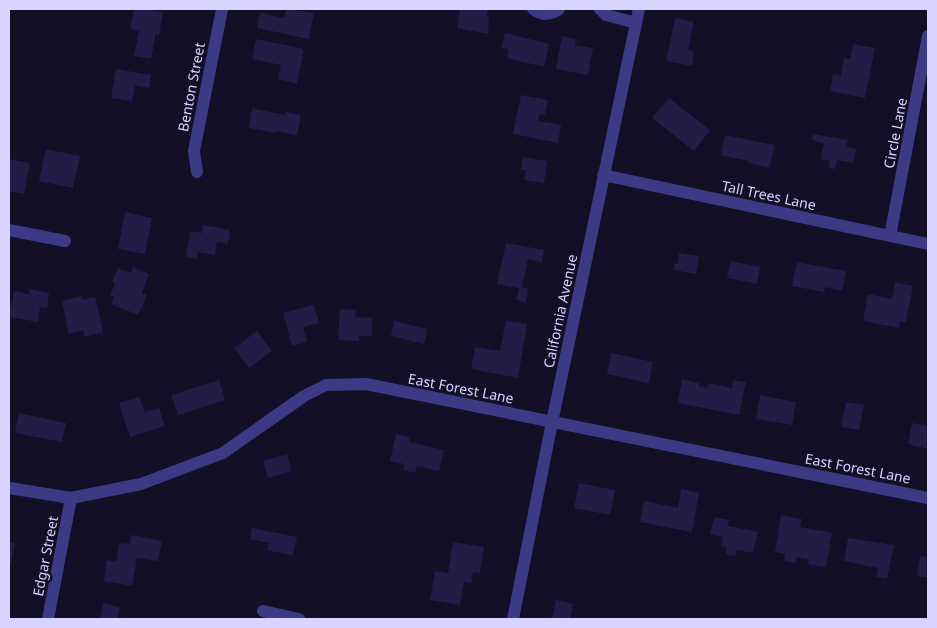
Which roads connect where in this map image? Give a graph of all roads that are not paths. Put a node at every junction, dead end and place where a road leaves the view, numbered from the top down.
1 (222, 9) edge
2 (533, 9) edge
3 (559, 9) edge
4 (600, 9) edge
5 (639, 9) edge
6 (636, 23) junction
7 (928, 36) edge
8 (197, 172) dead end
9 (603, 175) junction
10 (9, 230) edge
11 (890, 236) junction
12 (65, 241) dead end
13 (928, 244) edge
14 (552, 422) junction
15 (9, 488) edge
16 (71, 498) junction
17 (928, 498) edge
18 (263, 612) dead end
19 (48, 619) edge
20 (299, 619) edge
21 (514, 619) edge

1 - 8 street, Benton Street
2 - 3 street
4 - 6 street
5 - 6 street, California Avenue
6 - 9 street, California Avenue
7 - 11 street, Circle Lane
9 - 11 street, Tall Trees Lane
9 - 14 street, California Avenue
10 - 12 street
11 - 13 street, Tall Trees Lane
14 - 16 street, East Forest Lane
14 - 17 street, East Forest Lane
14 - 21 street, California Avenue
15 - 16 street, East Forest Lane
16 - 19 street, Edgar Street
18 - 20 street

